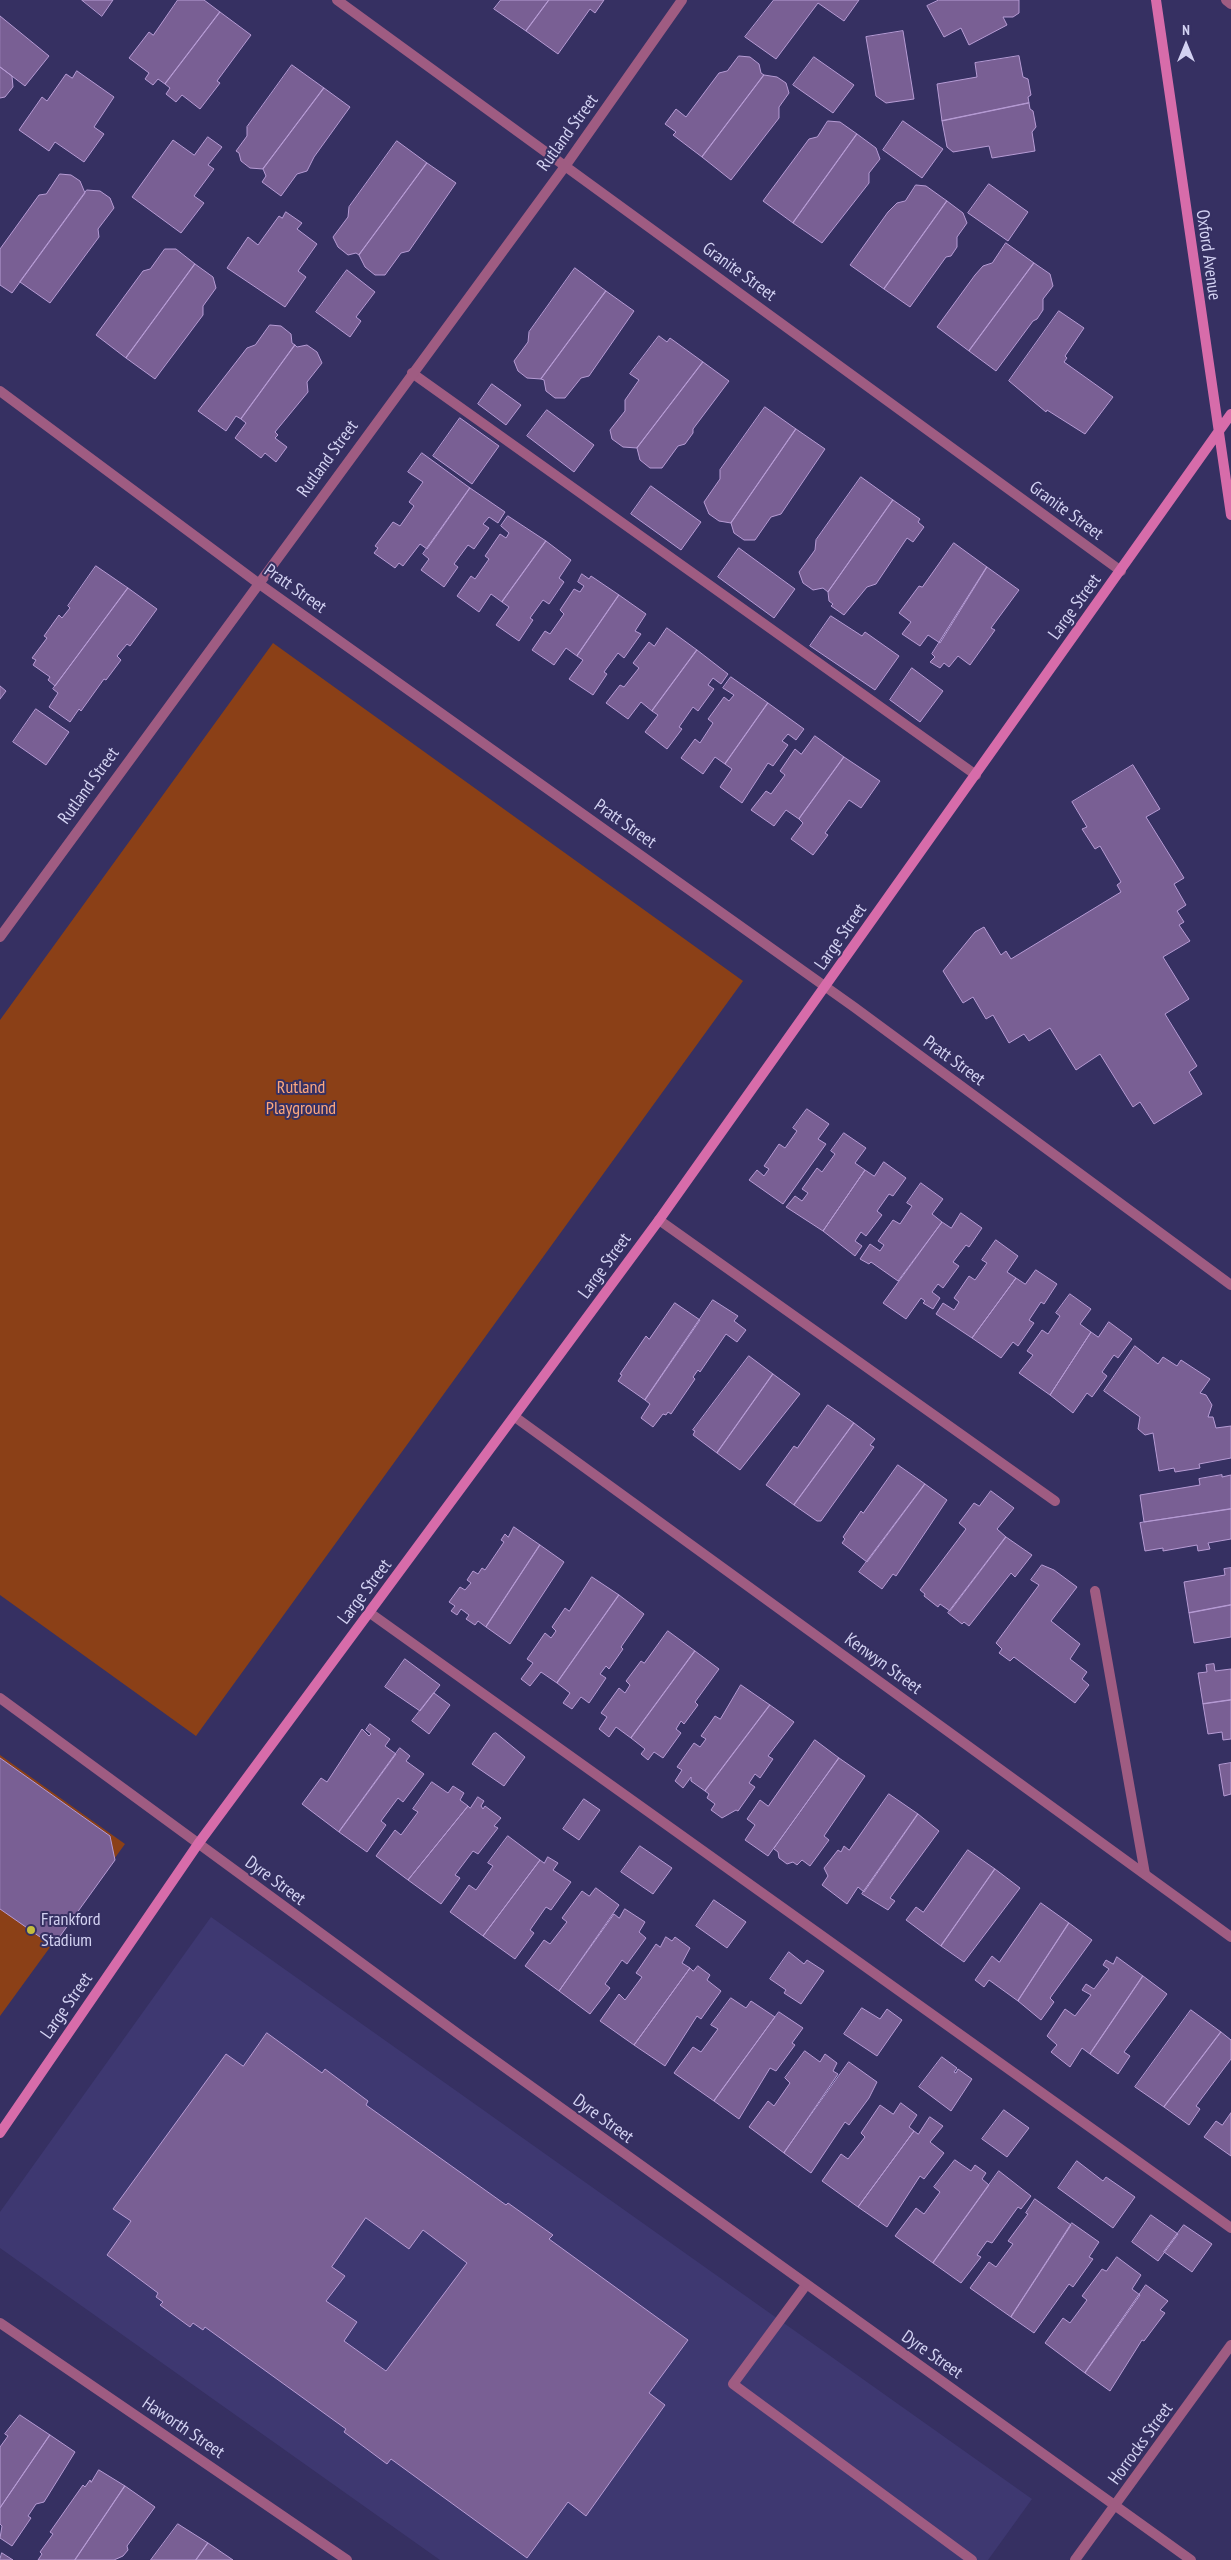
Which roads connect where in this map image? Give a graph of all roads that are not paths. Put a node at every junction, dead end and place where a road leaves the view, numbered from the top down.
1 (337, 0) edge
2 (682, 0) edge
3 (1156, 0) edge
4 (1226, 0) edge
5 (1231, 4) edge
6 (566, 165) junction
7 (412, 373) junction
8 (0, 391) edge
9 (1231, 414) edge
10 (1217, 432) junction
11 (1231, 513) edge
12 (1121, 571) junction
13 (258, 583) junction
14 (976, 775) junction
15 (0, 937) edge
16 (825, 987) junction
17 (659, 1220) junction
18 (1231, 1285) edge
19 (515, 1416) junction
20 (1055, 1501) dead end
21 (1095, 1591) dead end
22 (370, 1613) junction
23 (0, 1698) edge
24 (198, 1844) junction
25 (1145, 1874) junction
26 (1231, 1937) edge
27 (0, 2133) edge
28 (1231, 2228) edge
29 (806, 2285) junction
30 (0, 2323) edge
31 (1231, 2346) edge
32 (1117, 2505) junction
33 (347, 2560) edge
34 (972, 2560) edge
35 (1076, 2560) edge
36 (1191, 2560) edge

1 - 6 street, Granite Street
2 - 6 street, Rutland Street
3 - 10 street, Oxford Avenue
4 - 5 street
6 - 7 street, Rutland Street
6 - 12 street, Granite Street
7 - 13 street, Rutland Street
7 - 14 street
8 - 13 street, Pratt Street
9 - 10 street, Large Street
10 - 11 street, Oxford Avenue
10 - 12 street, Large Street
12 - 14 street, Large Street
13 - 15 street, Rutland Street
13 - 16 street, Pratt Street
14 - 16 street, Large Street
16 - 17 street, Large Street
16 - 18 street, Pratt Street
17 - 19 street, Large Street
17 - 20 street
19 - 22 street, Large Street
19 - 25 street, Kenwyn Street
21 - 25 street
22 - 24 street, Large Street
22 - 28 street
23 - 24 street, Dyre Street
24 - 27 street, Large Street
24 - 29 street, Dyre Street
25 - 26 street, Kenwyn Street
29 - 32 street, Dyre Street
29 - 34 street
30 - 33 street, Haworth Street
31 - 32 street, Horrocks Street
32 - 35 street, Horrocks Street
32 - 36 street, Dyre Street

